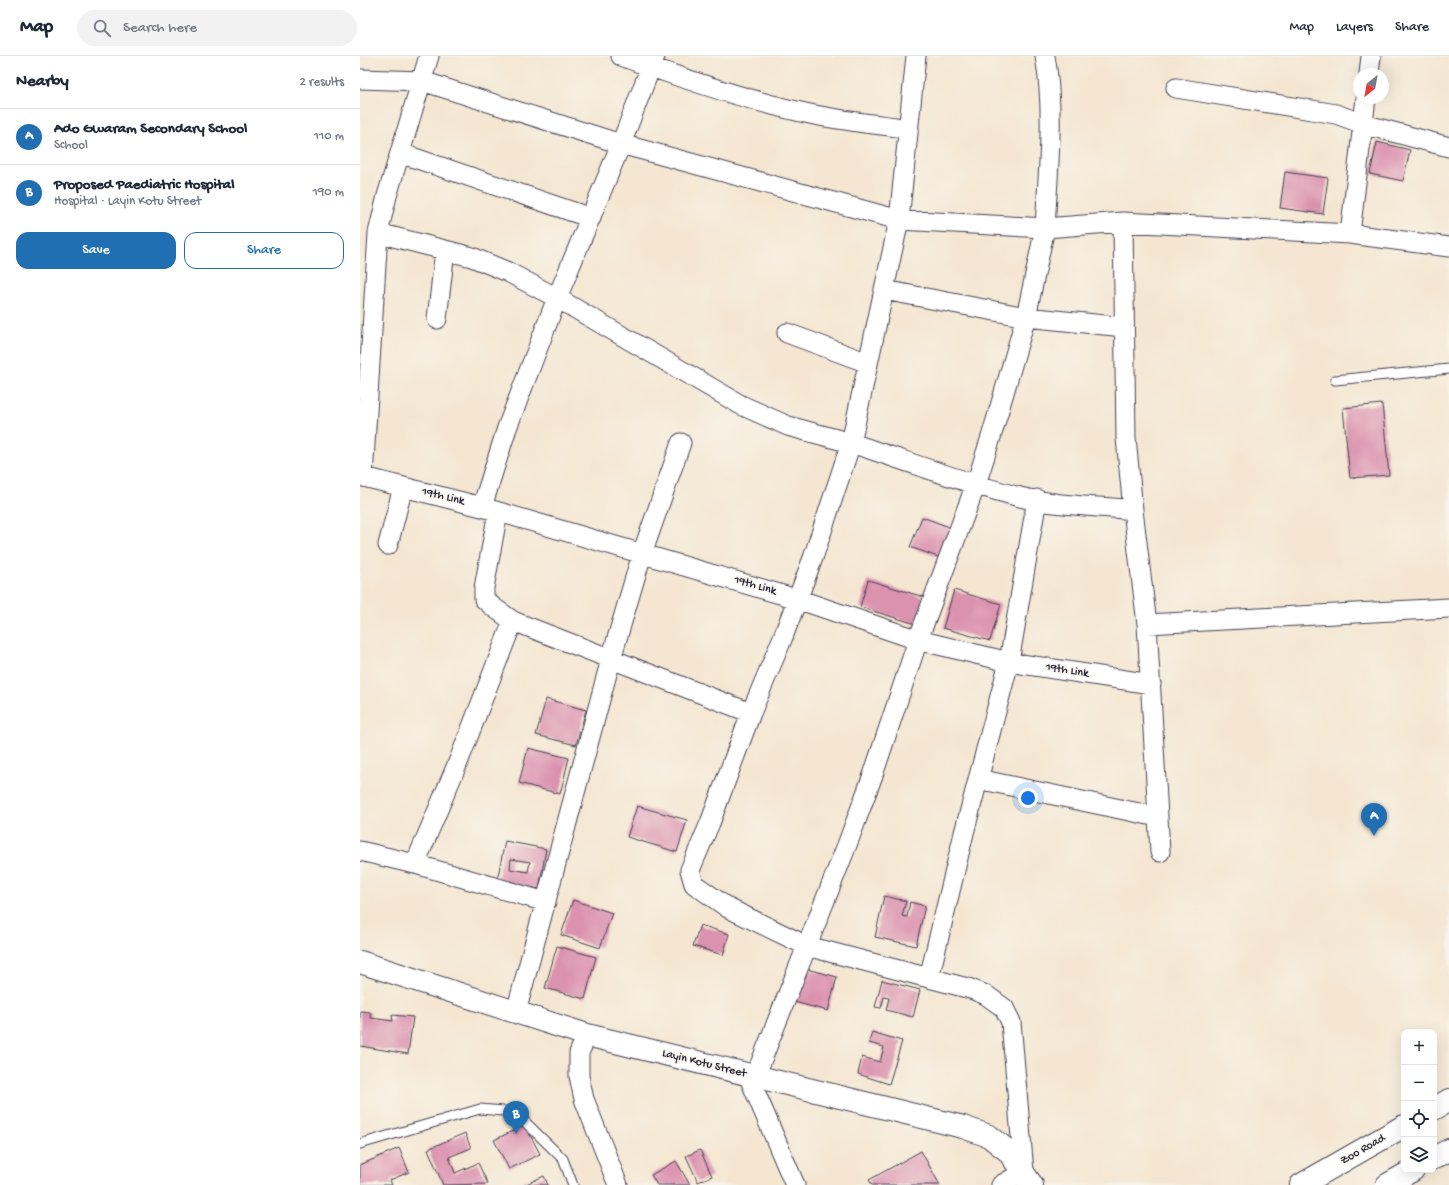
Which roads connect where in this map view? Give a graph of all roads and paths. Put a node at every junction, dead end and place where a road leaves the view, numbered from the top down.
1 (429, 56) edge
2 (622, 56) edge
3 (916, 56) edge
4 (1045, 56) edge
5 (1371, 56) edge
6 (652, 62) edge
7 (1370, 68) edge
8 (360, 79) edge
9 (422, 81) junction
10 (1176, 88) dead end
11 (1365, 104) edge
12 (1363, 124) junction
13 (908, 129) junction
14 (621, 144) junction
15 (1449, 147) edge
16 (400, 153) junction
17 (591, 218) junction
18 (899, 220) junction
19 (1123, 222) junction
20 (1045, 228) junction
21 (378, 233) junction
22 (1350, 234) junction
23 (1449, 247) edge
24 (445, 250) junction
25 (884, 290) junction
26 (557, 298) junction
27 (1026, 317) junction
28 (437, 319) dead end
29 (1124, 327) junction
30 (787, 333) dead end
31 (868, 363) junction
32 (1449, 369) edge
33 (1335, 380) dead end
34 (682, 443) dead end
35 (851, 443) junction
36 (362, 477) edge
37 (976, 484) junction
38 (403, 487) junction
39 (1037, 499) junction
40 (490, 509) junction
41 (1133, 510) junction
42 (388, 546) dead end
43 (642, 554) junction
44 (797, 599) junction
45 (1449, 608) edge
46 (513, 620) junction
47 (1147, 624) junction
48 (918, 640) junction
49 (611, 660) junction
50 (1008, 662) junction
51 (1151, 684) junction
52 (751, 713) junction
53 (978, 779) junction
54 (1158, 817) junction
55 (1160, 852) dead end
56 (361, 855) edge
57 (415, 864) junction
58 (546, 902) junction
59 (807, 946) junction
60 (360, 962) edge
61 (929, 978) junction
62 (516, 1012) junction
63 (587, 1035) junction
64 (751, 1076) junction
65 (1449, 1100) edge
66 (1437, 1107) edge
67 (1401, 1128) edge
68 (360, 1144) edge
69 (1449, 1150) edge
70 (1437, 1156) edge
71 (1408, 1173) edge
72 (1028, 1178) edge
73 (573, 1185) edge
74 (618, 1185) edge
75 (795, 1185) edge
76 (1002, 1185) edge
77 (1301, 1185) edge
78 (1387, 1185) edge

1 - 9 street
2 - 6 street
3 - 13 street
4 - 20 street
5 - 7 street
6 - 13 street
6 - 14 street
8 - 9 street
9 - 14 street
9 - 16 street
10 - 12 street
11 - 12 street
12 - 15 street
12 - 22 street
13 - 18 street
14 - 17 street
14 - 18 street
16 - 17 street
16 - 21 street
17 - 26 street
18 - 20 street
18 - 25 street
19 - 20 street
19 - 22 street
19 - 29 street
20 - 27 street
21 - 24 street
21 - 36 street
22 - 23 street
24 - 26 street
24 - 28 street
25 - 27 street
25 - 31 street
26 - 35 street
26 - 40 street
27 - 29 street
27 - 37 street
29 - 41 street
30 - 31 street
31 - 35 street
32 - 33 lane
34 - 43 street
35 - 37 street
35 - 44 street
36 - 38 street, 19th Link
37 - 39 street
37 - 48 street
38 - 40 street, 19th Link
38 - 42 street
39 - 41 street
39 - 50 street
40 - 43 street, 19th Link
40 - 46 street
41 - 47 street
43 - 44 street, 19th Link
43 - 49 street
44 - 48 street, 19th Link
44 - 52 street
45 - 47 street
46 - 49 street
46 - 57 street
47 - 51 street
48 - 50 street, 19th Link
48 - 59 street
49 - 52 street
49 - 58 street
50 - 51 street, 19th Link
50 - 53 street
51 - 54 street
52 - 59 street
53 - 54 street
53 - 61 street
54 - 55 street
56 - 57 street
57 - 58 street
58 - 62 street
59 - 61 street
59 - 64 street
60 - 62 street, Layin Kotu Street
61 - 72 street
62 - 63 street, Layin Kotu Street
63 - 64 street, Layin Kotu Street
63 - 74 street
64 - 72 street, Layin Kotu Street
64 - 75 street
65 - 66 street
67 - 77 street, Zoo Road
68 - 73 lane
69 - 70 street
71 - 78 street
72 - 76 street

